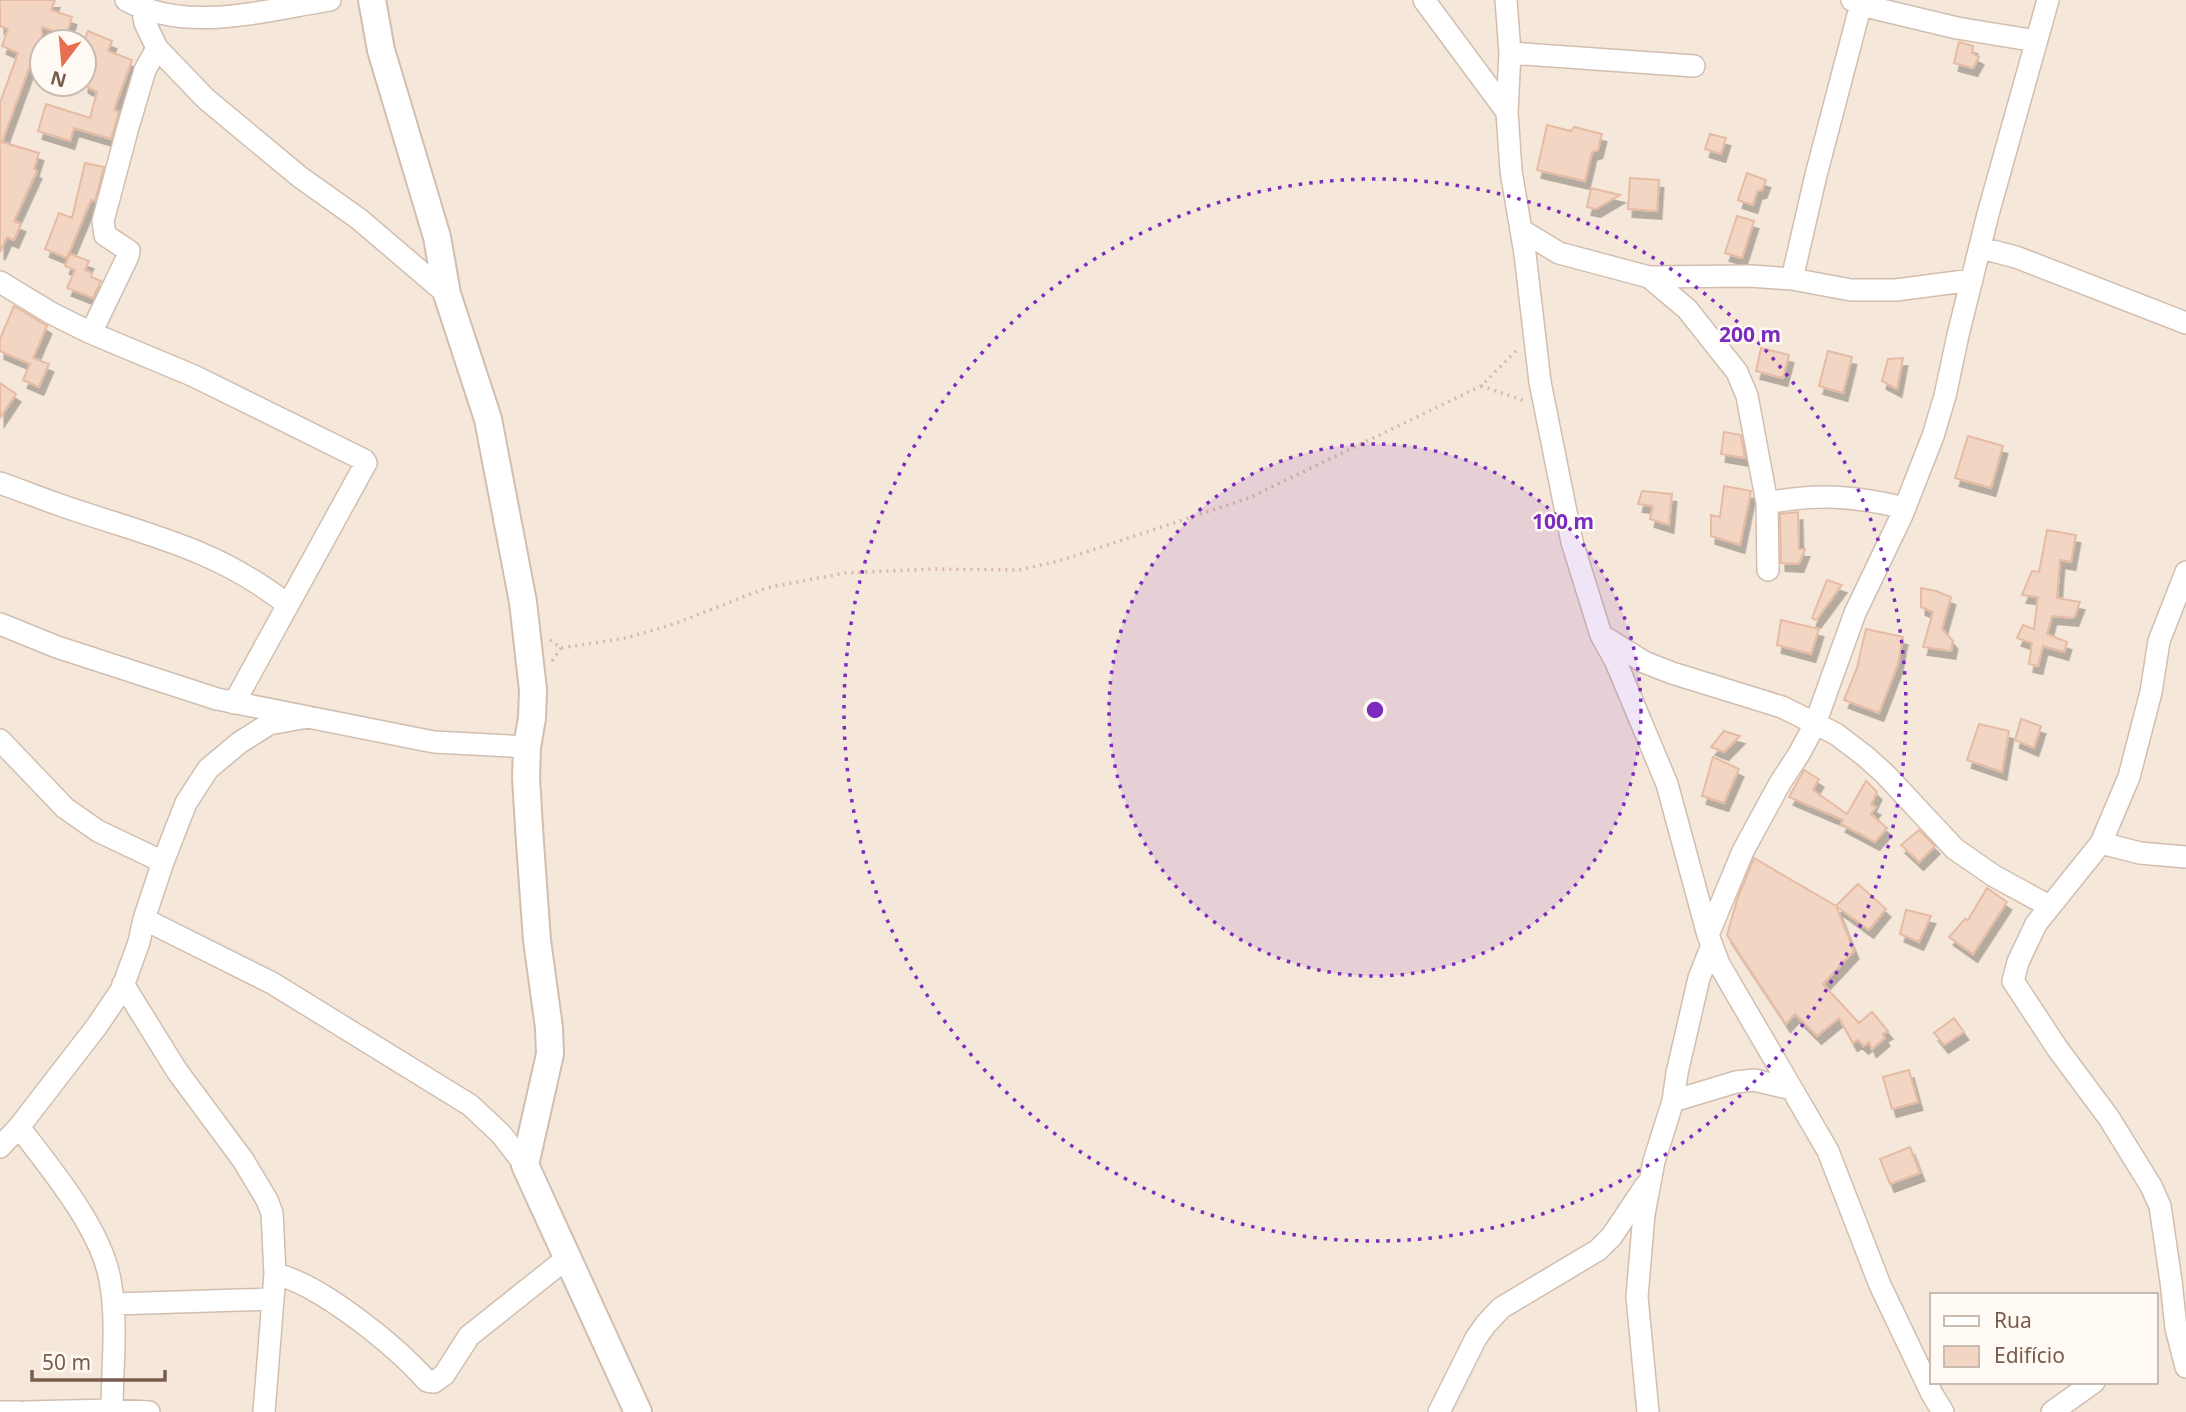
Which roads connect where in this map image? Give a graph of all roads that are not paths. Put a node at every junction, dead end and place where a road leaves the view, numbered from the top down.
1 (330, 0) edge
2 (372, 0) edge
3 (1424, 0) edge
4 (1506, 0) edge
5 (2048, 0) edge
6 (1858, 2) edge
7 (134, 4) edge
8 (2036, 41) junction
9 (157, 48) junction
10 (1510, 53) junction
11 (1694, 66) dead end
12 (1507, 112) junction
13 (1521, 230) junction
14 (1981, 248) junction
15 (1559, 253) junction
16 (1705, 275) junction
17 (1649, 277) junction
18 (1792, 279) junction
19 (1972, 280) junction
20 (0, 282) edge
21 (1528, 282) junction
22 (447, 294) junction
23 (1688, 309) junction
24 (2185, 319) edge
25 (92, 333) junction
26 (0, 483) edge
27 (1767, 503) junction
28 (1905, 508) junction
29 (1768, 570) dead end
30 (2186, 572) edge
31 (288, 605) junction
32 (0, 624) edge
33 (1601, 635) junction
34 (234, 703) junction
35 (307, 717) junction
36 (1815, 724) junction
37 (0, 740) edge
38 (527, 747) junction
39 (2101, 843) junction
40 (2186, 857) edge
41 (163, 862) junction
42 (2049, 906) junction
43 (144, 919) junction
44 (1710, 940) junction
45 (123, 984) junction
46 (1792, 1089) junction
47 (1674, 1101) junction
48 (19, 1127) junction
49 (0, 1147) edge
50 (525, 1165) junction
51 (1651, 1178) junction
52 (567, 1258) junction
53 (275, 1274) junction
54 (272, 1299) junction
55 (114, 1304) junction
56 (2166, 1332) edge
57 (2186, 1367) edge
58 (2091, 1384) edge
59 (112, 1410) junction
60 (0, 1412) edge
61 (19, 1412) edge
62 (25, 1412) edge
63 (149, 1412) edge
64 (264, 1412) edge
65 (638, 1412) edge
66 (1438, 1412) edge
67 (1648, 1412) edge
68 (1943, 1412) edge
69 (2052, 1412) edge

1 - 7 street
2 - 22 street
3 - 12 street
4 - 10 street
5 - 8 street
6 - 8 street
6 - 18 street
7 - 9 street
8 - 14 street
9 - 22 street
9 - 25 street
10 - 11 street
10 - 12 street
12 - 13 street
13 - 15 street
13 - 21 street
14 - 19 street
14 - 24 street
15 - 17 street
15 - 21 street
16 - 17 street
16 - 18 street
16 - 23 street
17 - 23 street
18 - 19 street
19 - 28 street
20 - 25 street
21 - 33 street
22 - 38 street
23 - 27 street
25 - 31 street
26 - 31 street
27 - 28 street
27 - 29 street
28 - 36 street
30 - 39 street
31 - 34 street
32 - 34 street
33 - 36 street
33 - 44 street
34 - 35 street
35 - 38 street
35 - 41 street
36 - 42 street
36 - 44 street
37 - 41 street
38 - 50 street
39 - 40 street
39 - 42 street
41 - 43 street
42 - 56 street
43 - 45 street
43 - 50 street
44 - 46 street
44 - 47 street
45 - 48 street
45 - 53 street
46 - 47 street
46 - 68 street
47 - 51 street
48 - 49 street
48 - 55 street
50 - 52 street
51 - 66 street
51 - 67 street
52 - 53 street
52 - 65 street
53 - 54 street
54 - 55 street
54 - 64 street
55 - 59 street
56 - 57 street
58 - 69 street
59 - 62 street
59 - 63 street
60 - 61 street

